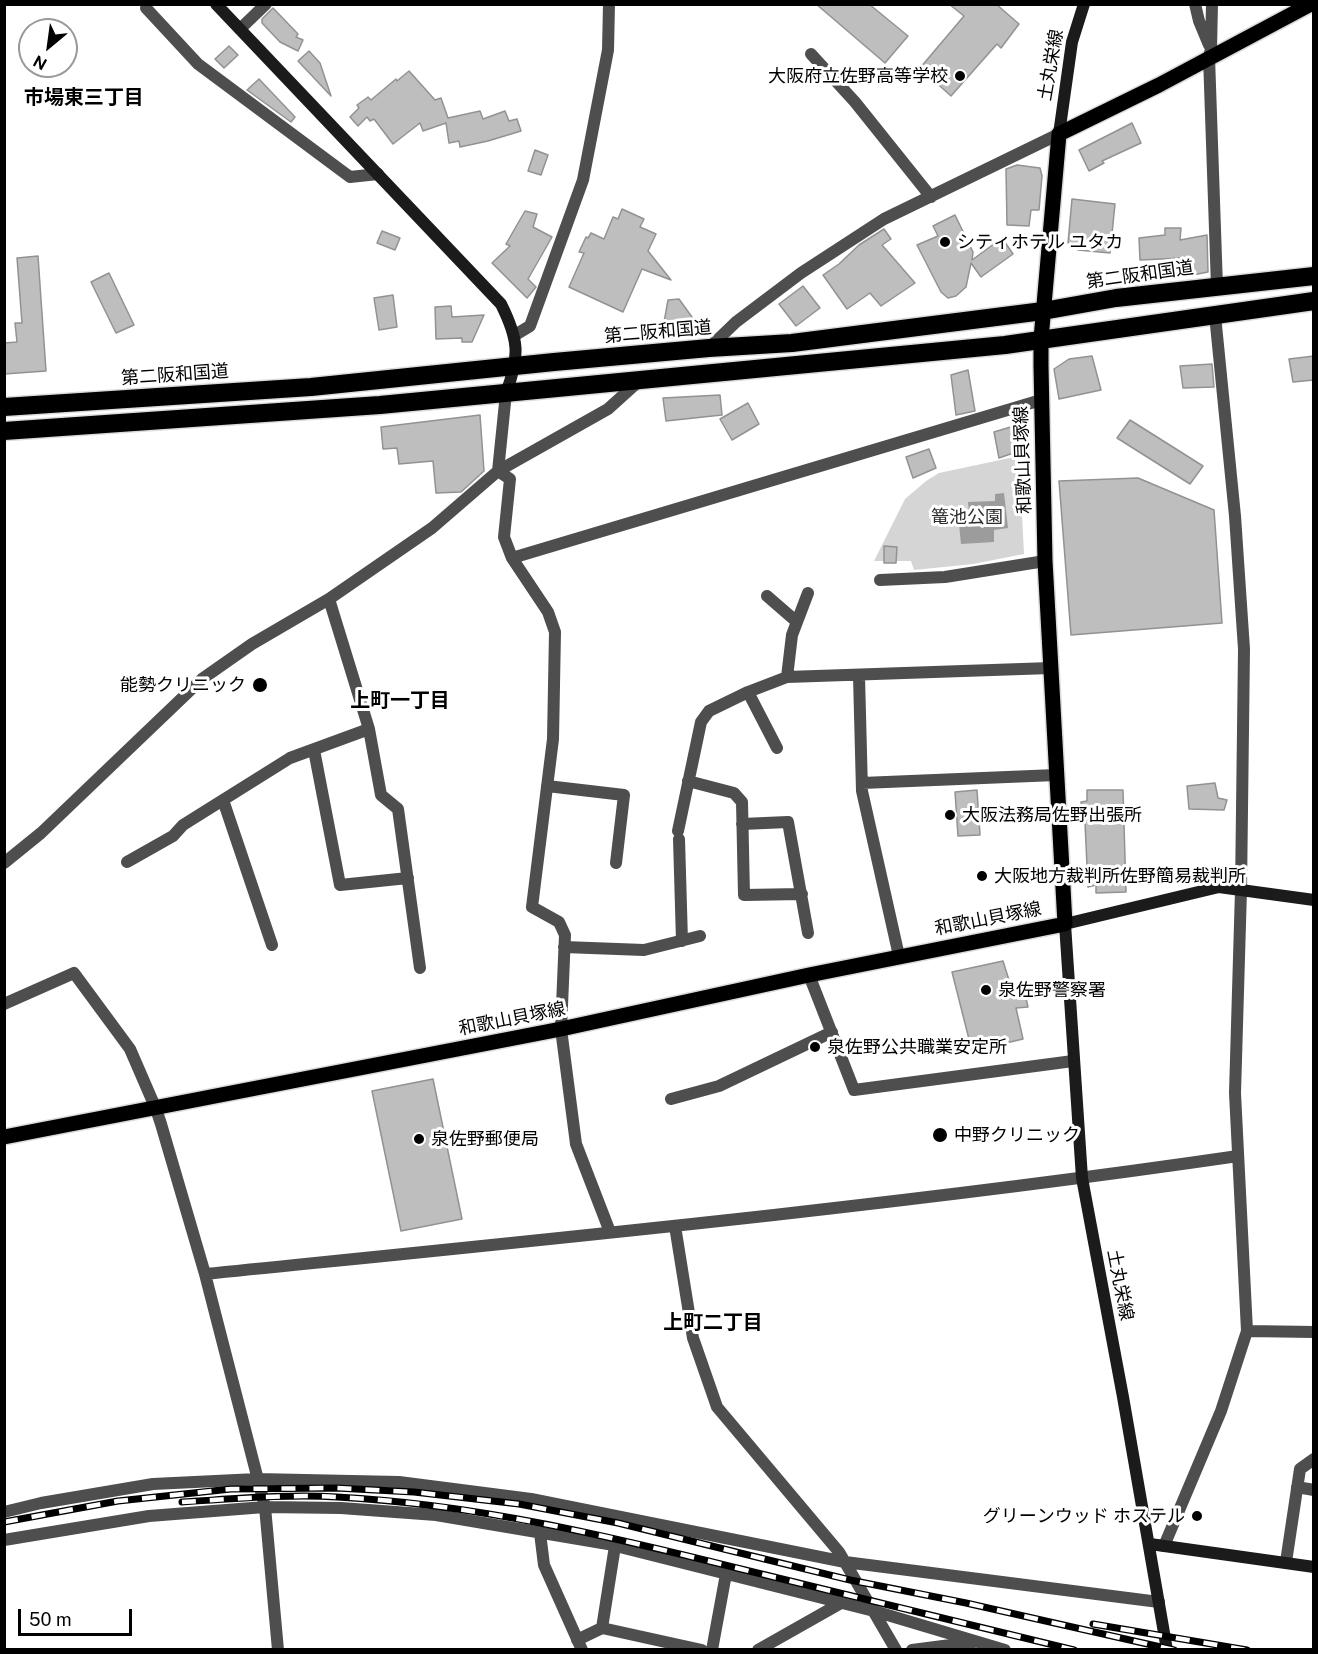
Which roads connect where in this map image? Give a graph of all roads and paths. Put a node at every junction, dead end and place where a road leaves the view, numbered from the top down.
1 (216, 4) edge
2 (266, 4) edge
3 (609, 4) edge
4 (1084, 4) edge
5 (1195, 4) edge
6 (1212, 4) edge
7 (146, 8) dead end
8 (1311, 9) edge
9 (240, 29) junction
10 (1210, 53) junction
11 (811, 54) dead end
12 (1059, 134) junction
13 (378, 174) junction
14 (931, 197) junction
15 (1314, 276) edge
16 (1217, 286) junction
17 (1314, 301) edge
18 (1043, 311) junction
19 (1215, 315) junction
20 (514, 335) junction
21 (1041, 339) junction
22 (709, 348) junction
23 (516, 368) junction
24 (639, 381) junction
25 (506, 393) junction
26 (1041, 400) junction
27 (4, 406) edge
28 (4, 431) edge
29 (498, 471) junction
30 (512, 558) junction
31 (1045, 561) junction
32 (880, 580) dead end
33 (808, 593) dead end
34 (767, 596) dead end
35 (329, 599) junction
36 (797, 622) junction
37 (1051, 668) junction
38 (787, 676) junction
39 (859, 676) junction
40 (748, 692) junction
41 (369, 729) junction
42 (777, 748) dead end
43 (314, 750) junction
44 (1056, 775) junction
45 (688, 782) junction
46 (862, 783) junction
47 (547, 786) junction
48 (223, 800) junction
49 (742, 824) junction
50 (127, 862) dead end
51 (4, 863) edge
52 (616, 863) dead end
53 (408, 878) junction
54 (1241, 891) junction
55 (802, 894) junction
56 (1314, 900) edge
57 (1065, 924) junction
58 (808, 933) dead end
59 (700, 936) dead end
60 (682, 941) junction
61 (272, 945) dead end
62 (564, 946) junction
63 (899, 956) junction
64 (420, 968) dead end
65 (809, 975) junction
66 (4, 1004) edge
67 (561, 1029) junction
68 (832, 1032) junction
69 (1074, 1061) junction
70 (671, 1099) dead end
71 (156, 1109) junction
72 (4, 1137) edge
73 (1238, 1155) junction
74 (1082, 1178) junction
75 (675, 1226) junction
76 (610, 1232) junction
77 (205, 1274) junction
78 (1248, 1331) junction
79 (1314, 1332) edge
80 (1314, 1459) edge
81 (257, 1479) junction
82 (1297, 1487) junction
83 (1314, 1490) edge
84 (266, 1507) junction
85 (4, 1512) edge
86 (540, 1533) junction
87 (4, 1540) edge
88 (1150, 1544) junction
89 (615, 1546) junction
90 (1164, 1546) junction
91 (845, 1562) junction
92 (1286, 1562) junction
93 (1314, 1567) edge
94 (726, 1574) junction
95 (1159, 1602) junction
96 (841, 1603) junction
97 (874, 1611) junction
98 (602, 1628) junction
99 (979, 1642) junction
100 (580, 1645) edge
101 (278, 1650) edge
102 (702, 1650) edge
103 (712, 1650) edge
104 (758, 1650) edge
105 (896, 1650) edge
106 (912, 1650) edge
107 (1005, 1650) edge
108 (1167, 1650) edge

1 - 9 street
2 - 9 street
3 - 20 street
4 - 12 street, 土丸栄線
5 - 10 street
6 - 10 street
7 - 13 street
8 - 10 main road
9 - 13 street
10 - 12 main road
10 - 16 street
11 - 14 street
12 - 14 street
12 - 18 main road, 和歌山貝塚線
13 - 20 street
14 - 22 street
15 - 16 highway, 第二阪和国道
16 - 18 highway, 第二阪和国道
17 - 19 highway
18 - 21 main road, 和歌山貝塚線
18 - 22 highway, 第二阪和国道
19 - 21 highway
19 - 54 street
20 - 23 street
21 - 24 highway
21 - 26 main road, 和歌山貝塚線
22 - 23 highway, 第二阪和国道
23 - 25 street
23 - 27 highway, 第二阪和国道
24 - 25 highway
24 - 29 street
25 - 28 highway
25 - 29 street
26 - 30 street
26 - 31 main road, 和歌山貝塚線
29 - 30 street
29 - 35 street
30 - 47 street
31 - 32 street
31 - 37 main road, 和歌山貝塚線
33 - 36 street
34 - 36 street
35 - 41 street
35 - 51 street
36 - 38 street
37 - 39 street
37 - 44 main road, 和歌山貝塚線
38 - 39 street
38 - 40 street
39 - 46 street
40 - 42 street
40 - 45 street
41 - 43 street
41 - 53 street
43 - 48 street
43 - 53 street
44 - 46 street
44 - 57 main road, 和歌山貝塚線
45 - 49 street
45 - 60 street
46 - 63 street
47 - 52 street
47 - 62 street
48 - 50 street
48 - 61 street
49 - 55 street
49 - 55 street
53 - 64 street
54 - 56 street
54 - 57 street
54 - 73 street
55 - 58 street
57 - 63 main road, 和歌山貝塚線
57 - 69 street, 土丸栄線
59 - 60 street
60 - 62 street
62 - 67 street
63 - 65 main road, 和歌山貝塚線
65 - 67 main road, 和歌山貝塚線
65 - 68 street
66 - 71 street
67 - 71 main road, 和歌山貝塚線
67 - 76 street
68 - 69 street
68 - 70 street
69 - 74 street, 土丸栄線
71 - 72 main road, 和歌山貝塚線
71 - 77 street
73 - 74 street
73 - 78 street
74 - 75 street
74 - 88 street, 土丸栄線
75 - 76 street
75 - 91 street
76 - 77 street
77 - 81 street
78 - 79 street
78 - 90 street
80 - 82 street
81 - 84 street
81 - 85 street
81 - 91 street
82 - 83 street
82 - 92 street
84 - 86 street
84 - 87 street
84 - 101 street
86 - 89 street
86 - 100 street
88 - 90 street
88 - 95 street, 土丸栄線
89 - 94 street
89 - 98 street
90 - 92 street
91 - 95 street
91 - 97 street
92 - 93 street
94 - 96 street
94 - 103 street
95 - 108 street, 土丸栄線
96 - 97 street
96 - 104 street
97 - 99 street
97 - 105 street
98 - 100 street
98 - 102 street
99 - 106 street
99 - 107 street

